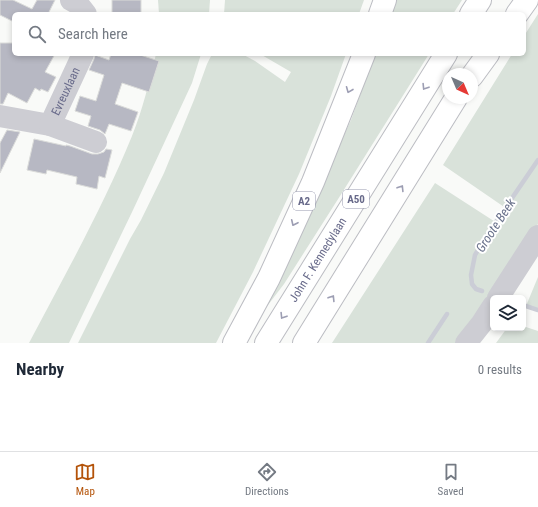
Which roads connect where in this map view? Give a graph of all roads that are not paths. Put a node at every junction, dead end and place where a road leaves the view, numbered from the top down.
1 (71, 0) edge
2 (385, 0) edge
3 (480, 0) edge
4 (517, 0) edge
5 (527, 0) edge
6 (84, 12) edge
7 (381, 12) edge
8 (472, 12) edge
9 (509, 12) edge
10 (518, 12) edge
11 (83, 56) edge
12 (363, 56) edge
13 (445, 56) edge
14 (483, 56) edge
15 (486, 56) edge
16 (476, 68) edge
17 (477, 68) edge
18 (452, 104) edge
19 (0, 116) edge
20 (50, 126) junction
21 (96, 142) dead end
22 (538, 236) edge
23 (500, 295) edge
24 (488, 319) edge
25 (234, 343) edge
26 (266, 343) edge
27 (304, 343) edge
28 (466, 343) edge

1 - 6 street
2 - 7 highway
3 - 8 highway
4 - 9 highway
5 - 10 highway
11 - 20 street, Evreuxlaan
12 -> 25 highway, A2
13 -> 26 highway, John F. Kennedylaan / A50
14 - 16 highway
15 - 17 highway
27 -> 18 highway, A50
19 - 20 street, Evreuxlaan
20 - 21 street
22 - 23 street
24 - 28 street

